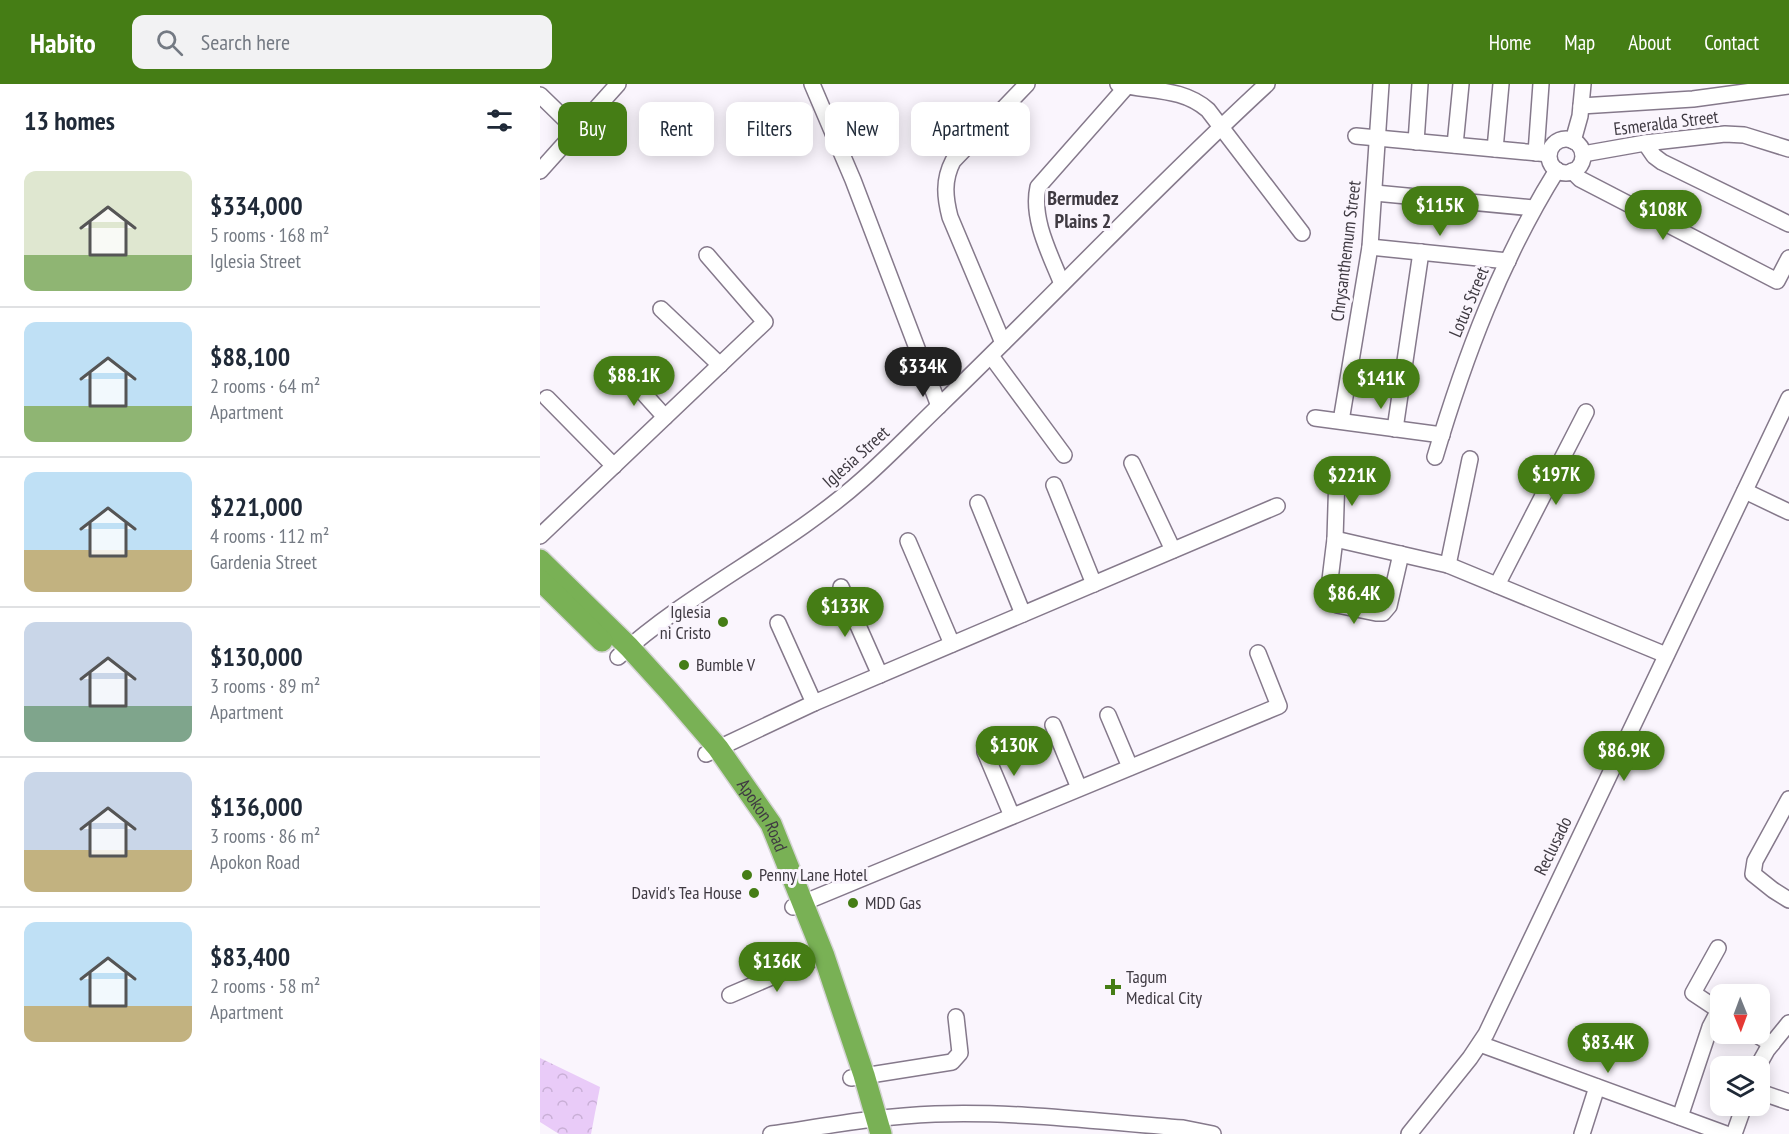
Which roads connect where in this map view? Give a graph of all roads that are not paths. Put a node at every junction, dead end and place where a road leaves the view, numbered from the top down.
1 (618, 84) edge
2 (812, 84) edge
3 (1027, 84) edge
4 (1267, 84) edge
5 (1381, 84) edge
6 (1420, 84) edge
7 (1461, 84) edge
8 (1501, 84) edge
9 (1541, 84) edge
10 (1583, 84) edge
11 (1122, 85) edge
12 (1789, 86) edge
13 (540, 95) edge
14 (602, 102) edge
15 (1581, 106) junction
16 (558, 112) edge
17 (1221, 127) junction
18 (1356, 136) dead end
19 (1377, 138) junction
20 (1574, 141) junction
21 (1416, 142) junction
22 (1645, 143) junction
23 (1455, 146) junction
24 (1495, 149) junction
25 (1789, 149) edge
26 (558, 150) edge
27 (1542, 154) junction
28 (1583, 154) junction
29 (540, 171) edge
30 (1565, 171) junction
31 (1375, 193) junction
32 (1533, 208) junction
33 (1789, 224) edge
34 (1302, 233) dead end
35 (1370, 247) junction
36 (1421, 252) junction
37 (707, 255) dead end
38 (1789, 258) edge
39 (1508, 261) junction
40 (1062, 284) junction
41 (661, 309) dead end
42 (1003, 343) junction
43 (991, 356) junction
44 (720, 365) junction
45 (628, 376) dead end
46 (547, 398) dead end
47 (1789, 399) edge
48 (939, 406) junction
49 (1586, 412) dead end
50 (665, 417) junction
51 (1315, 418) dead end
52 (1785, 419) edge
53 (1341, 421) junction
54 (1395, 429) junction
55 (1442, 435) junction
56 (1064, 454) dead end
57 (1435, 457) dead end
58 (1470, 459) dead end
59 (1132, 463) dead end
60 (614, 466) junction
61 (1337, 474) dead end
62 (1054, 485) dead end
63 (1745, 491) junction
64 (978, 503) dead end
65 (1277, 506) dead end
66 (1789, 512) edge
67 (540, 536) edge
68 (1335, 539) junction
69 (908, 541) dead end
70 (1173, 550) junction
71 (1401, 554) junction
72 (540, 560) edge
73 (1448, 565) junction
74 (540, 580) edge
75 (1094, 584) junction
76 (1497, 585) junction
77 (841, 587) dead end
78 (1023, 614) junction
79 (778, 623) dead end
80 (952, 644) junction
81 (623, 652) junction
82 (1258, 653) dead end
83 (1666, 656) junction
84 (880, 675) junction
85 (813, 703) junction
86 (1108, 716) dead end
87 (1053, 725) dead end
88 (712, 751) junction
89 (985, 752) dead end
90 (1130, 767) junction
91 (1079, 788) junction
92 (1789, 799) edge
93 (1012, 816) junction
94 (1789, 900) edge
95 (798, 905) junction
96 (1718, 948) dead end
97 (811, 960) junction
98 (730, 995) dead end
99 (1710, 1004) edge
100 (956, 1017) dead end
101 (1789, 1023) edge
102 (1710, 1027) edge
103 (1480, 1044) junction
104 (1772, 1044) joint
105 (1764, 1056) edge
106 (857, 1076) junction
107 (1597, 1087) junction
108 (1770, 1095) edge
109 (1789, 1102) edge
110 (1740, 1116) edge
111 (1680, 1117) junction
112 (871, 1127) edge
113 (771, 1134) edge
114 (1213, 1134) edge
115 (1409, 1134) edge
116 (1582, 1134) edge
117 (1726, 1134) edge
118 (1734, 1134) edge

1 - 14 street
2 - 48 street
3 - 42 street
4 - 17 street, Iglesia Street
5 - 19 street, Chrysanthemum Street
6 - 21 street
7 - 23 street
8 - 24 street
9 - 27 street
10 - 15 street
11 - 17 street
11 - 40 street
12 - 15 street
13 - 16 street
15 - 20 street
17 - 34 street
17 - 40 street, Iglesia Street
18 - 19 street
19 - 21 street
19 - 31 street, Chrysanthemum Street
20 - 27 street
20 - 28 street
21 - 23 street
22 - 25 street, Esmeralda Street
22 - 28 street, Esmeralda Street
22 - 33 street
23 - 24 street
24 - 27 street
26 - 29 street
27 - 30 street
28 - 30 street
30 - 32 street, Lotus Street
30 - 38 street
31 - 32 street
31 - 35 street, Chrysanthemum Street
32 - 39 street, Lotus Street
35 - 36 street
35 - 53 street, Chrysanthemum Street
36 - 39 street
36 - 54 street
37 - 44 street
39 - 55 street, Lotus Street
40 - 42 street, Iglesia Street
41 - 44 street
42 - 43 street, Iglesia Street
43 - 48 street, Iglesia Street
43 - 56 street
44 - 50 street
45 - 50 street
46 - 60 street
47 - 52 street, Reclusado
48 - 81 street, Iglesia Street
49 - 76 street
50 - 60 street
51 - 53 street
52 - 63 street, Reclusado
53 - 54 street
54 - 55 street
55 - 57 street, Lotus Street
58 - 73 street
59 - 70 street
60 - 67 street
61 - 68 street
62 - 75 street
63 - 66 street
63 - 83 street, Reclusado
64 - 78 street
65 - 70 street
68 - 71 street
68 - 71 street
69 - 80 street
70 - 75 street
71 - 73 street
72 - 81 highway, Apokon Road
73 - 76 street
74 - 81 highway, Apokon Road
75 - 78 street
76 - 83 street
77 - 84 street
78 - 80 street
79 - 85 street
80 - 84 street
81 - 88 highway, Apokon Road
82 - 90 street
83 - 103 street, Reclusado
84 - 85 street
85 - 88 street
86 - 90 street
87 - 91 street
88 - 95 highway, Apokon Road
89 - 93 street
90 - 91 street
91 - 93 street
92 - 94 street
93 - 95 street
95 - 97 highway, Apokon Road
95 - 106 highway, Apokon Road
96 - 99 street
97 - 98 street
97 - 106 highway, Apokon Road
100 - 106 street
101 - 104 street
102 - 111 street
103 - 107 street
103 - 115 street, Reclusado
104 - 105 street
106 - 112 highway, Apokon Road
107 - 111 street
107 - 116 street
108 - 109 street
110 - 118 street
111 - 117 street
112 - 113 street
112 - 114 street

